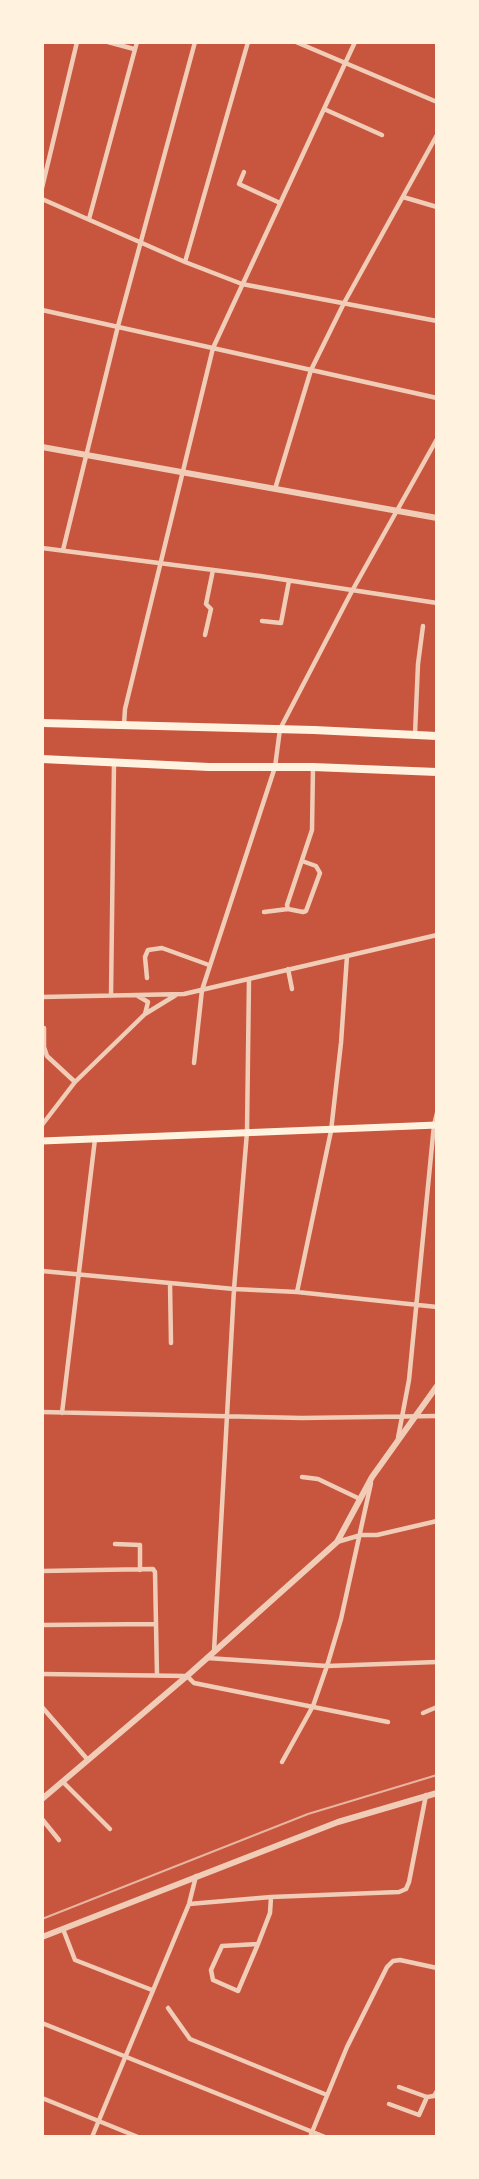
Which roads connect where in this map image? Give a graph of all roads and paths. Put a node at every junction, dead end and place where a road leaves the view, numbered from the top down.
1 (77, 42) edge
2 (108, 42) edge
3 (137, 42) edge
4 (195, 42) edge
5 (248, 42) edge
6 (296, 42) edge
7 (355, 42) edge
8 (134, 50) junction
9 (345, 64) junction
10 (437, 102) edge
11 (324, 109) junction
12 (382, 135) dead end
13 (437, 135) edge
14 (244, 172) dead end
15 (42, 188) edge
16 (403, 197) junction
17 (42, 200) edge
18 (280, 202) junction
19 (437, 207) edge
20 (89, 219) junction
21 (141, 242) junction
22 (185, 262) junction
23 (242, 284) junction
24 (344, 303) junction
25 (42, 310) edge
26 (437, 321) edge
27 (118, 326) junction
28 (213, 348) junction
29 (311, 370) junction
30 (437, 398) edge
31 (437, 439) edge
32 (42, 447) edge
33 (85, 455) junction
34 (183, 472) junction
35 (275, 489) junction
36 (396, 511) junction
37 (437, 518) edge
38 (42, 548) edge
39 (63, 550) junction
40 (162, 563) junction
41 (213, 570) junction
42 (289, 581) junction
43 (352, 591) junction
44 (437, 603) edge
45 (262, 621) dead end
46 (423, 626) dead end
47 (205, 635) dead end
48 (42, 723) edge
49 (124, 725) junction
50 (280, 729) junction
51 (415, 734) junction
52 (437, 736) edge
53 (42, 759) edge
54 (114, 763) junction
55 (274, 767) junction
56 (313, 770) junction
57 (437, 772) edge
58 (302, 861) junction
59 (288, 909) junction
60 (264, 912) dead end
61 (437, 935) edge
62 (347, 956) junction
63 (209, 965) junction
64 (288, 969) junction
65 (147, 978) dead end
66 (249, 980) junction
67 (292, 989) dead end
68 (202, 990) junction
69 (135, 995) junction
70 (176, 995) junction
71 (111, 996) junction
72 (42, 997) edge
73 (145, 1014) junction
74 (44, 1028) dead end
75 (194, 1063) dead end
76 (75, 1082) junction
77 (437, 1113) edge
78 (44, 1119) edge
79 (42, 1125) edge
80 (436, 1125) edge
81 (331, 1131) junction
82 (247, 1132) junction
83 (95, 1139) junction
84 (42, 1141) edge
85 (42, 1271) edge
86 (78, 1275) junction
87 (170, 1283) junction
88 (234, 1289) junction
89 (297, 1292) junction
90 (416, 1305) junction
91 (437, 1307) edge
92 (171, 1343) dead end
93 (437, 1386) edge
94 (42, 1413) edge
95 (62, 1413) junction
96 (416, 1416) junction
97 (437, 1416) edge
98 (228, 1417) junction
99 (403, 1418) junction
100 (398, 1440) junction
101 (302, 1477) dead end
102 (372, 1477) junction
103 (360, 1499) junction
104 (437, 1521) edge
105 (361, 1535) junction
106 (337, 1542) junction
107 (115, 1544) dead end
108 (140, 1570) junction
109 (42, 1571) edge
110 (155, 1624) junction
111 (42, 1625) edge
112 (214, 1651) junction
113 (207, 1658) junction
114 (437, 1662) edge
115 (327, 1666) junction
116 (42, 1674) edge
117 (157, 1675) junction
118 (187, 1676) junction
119 (313, 1706) junction
120 (42, 1707) edge
121 (437, 1707) edge
122 (423, 1713) dead end
123 (388, 1722) dead end
124 (88, 1760) junction
125 (282, 1762) dead end
126 (63, 1782) junction
127 (437, 1792) edge
128 (426, 1795) junction
129 (43, 1796) edge
130 (42, 1820) edge
131 (110, 1829) dead end
132 (59, 1840) dead end
133 (196, 1876) junction
134 (271, 1897) junction
135 (189, 1904) junction
136 (63, 1929) junction
137 (42, 1937) edge
138 (258, 1944) junction
139 (437, 1968) edge
140 (152, 1990) junction
141 (168, 2008) dead end
142 (42, 2023) edge
143 (125, 2056) junction
144 (399, 2087) dead end
145 (437, 2091) edge
146 (327, 2096) junction
147 (427, 2097) junction
148 (42, 2098) edge
149 (389, 2104) dead end
150 (98, 2121) junction
151 (311, 2134) edge
152 (92, 2137) edge
153 (138, 2137) edge
154 (325, 2137) edge

1 - 15 street
2 - 8 street
3 - 8 street
4 - 21 street
5 - 22 street
6 - 9 street
7 - 9 street
8 - 20 street
9 - 10 street
9 - 11 street
11 - 12 street
11 - 18 street
13 - 16 street
14 - 18 street
16 - 19 street
16 - 24 street
17 - 20 street
18 - 23 street
20 - 21 street
21 - 22 street
21 - 27 street
22 - 23 street
23 - 24 street
23 - 28 street
24 - 26 street
24 - 29 street
25 - 27 street
27 - 28 street
27 - 33 street
28 - 29 street
28 - 34 street
29 - 30 street
29 - 35 street
31 - 36 street
32 - 33 street
33 - 34 street
33 - 39 street
34 - 35 street
34 - 40 street
35 - 36 street
36 - 37 street
36 - 43 street
38 - 39 street
39 - 40 street
40 - 41 street
40 - 49 street
41 - 42 street
41 - 47 street
42 - 43 street
42 - 45 street
43 - 44 street
43 - 50 street
46 - 51 street
48 - 49 main road
49 - 50 main road
50 - 51 main road
50 - 55 street
51 - 52 main road
53 - 54 main road
54 - 55 main road
54 - 71 street
55 - 56 main road
55 - 63 street
56 - 57 main road
56 - 58 street
58 - 59 street
58 - 59 street
59 - 60 street
61 - 62 street
62 - 64 street
62 - 81 street
63 - 65 street
63 - 68 street
64 - 66 street
64 - 67 street
66 - 68 street
66 - 82 street
68 - 70 street
68 - 75 street
69 - 70 street
69 - 71 street
69 - 73 street
70 - 73 street
71 - 72 street
73 - 76 street
74 - 76 street
76 - 78 street
77 - 80 street
78 - 79 street
80 - 81 main road
80 - 90 street
81 - 82 main road
81 - 89 street
82 - 83 main road
82 - 88 street
83 - 84 main road
83 - 86 street
85 - 86 street
86 - 87 street
86 - 95 street
87 - 88 street
87 - 92 street
88 - 89 street
88 - 98 street
89 - 90 street
90 - 91 street
90 - 99 street
93 - 96 street
94 - 95 street
95 - 98 street
96 - 97 street
96 - 99 street
96 - 100 street
98 - 99 street
98 - 112 street
99 - 100 street
100 - 102 street
101 - 103 street
102 - 103 street
102 - 105 street
103 - 106 street
104 - 105 street
105 - 106 street
105 - 115 street
106 - 112 street
107 - 108 street
108 - 109 street
108 - 110 street
110 - 111 street
110 - 117 street
112 - 113 street
113 - 115 street
113 - 118 street
114 - 115 street
115 - 119 street
116 - 117 street
117 - 118 street
118 - 119 street
118 - 124 street
119 - 123 street
119 - 125 street
120 - 124 street
121 - 122 street
124 - 126 street
126 - 129 street
126 - 131 street
127 - 128 street
128 - 133 street
128 - 134 street
130 - 132 street
133 - 135 street
133 - 136 street
134 - 135 street
134 - 138 street
135 - 140 street
136 - 137 street
136 - 140 street
138 - 138 street
139 - 146 street
140 - 143 street
141 - 146 street
142 - 143 street
143 - 150 street
143 - 151 street
144 - 147 street
145 - 147 street
146 - 151 street
147 - 149 street
148 - 150 street
150 - 152 street
150 - 153 street
151 - 154 street

